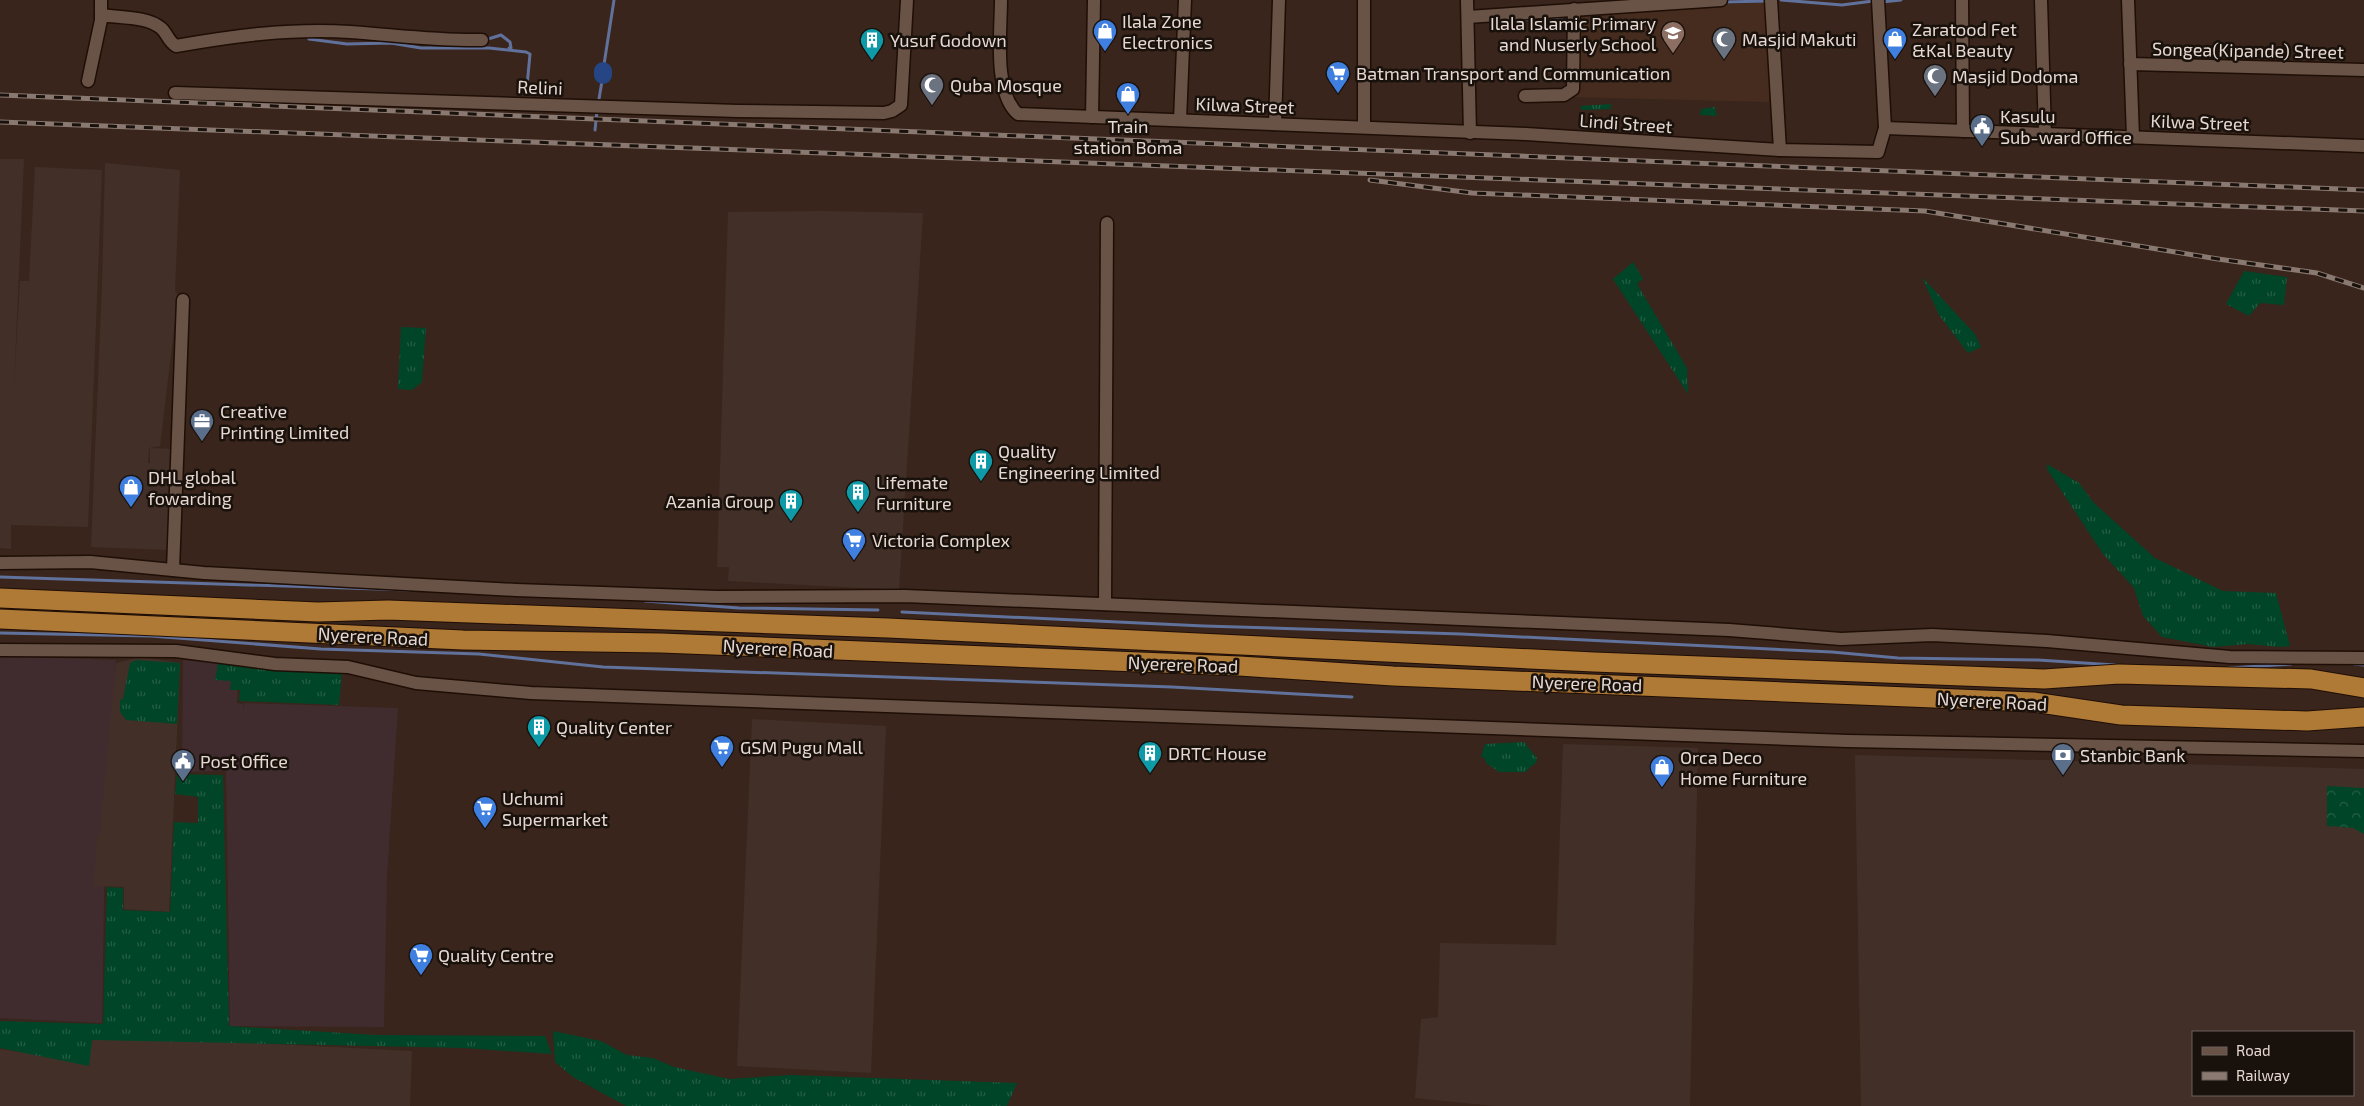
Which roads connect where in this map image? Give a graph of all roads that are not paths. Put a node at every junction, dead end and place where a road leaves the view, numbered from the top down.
1 (101, 0) edge
2 (907, 0) edge
3 (1001, 0) edge
4 (1094, 0) edge
5 (1186, 0) edge
6 (1279, 0) edge
7 (1364, 0) edge
8 (1467, 0) edge
9 (1721, 0) edge
10 (1771, 0) edge
11 (1878, 0) edge
12 (1962, 0) edge
13 (2041, 0) edge
14 (2128, 0) edge
15 (1574, 9) junction
16 (101, 15) junction
17 (1468, 17) junction
18 (482, 40) dead end
19 (2130, 64) junction
20 (2364, 70) edge
21 (88, 81) dead end
22 (175, 93) dead end
23 (1525, 96) dead end
24 (1092, 117) junction
25 (1180, 120) junction
26 (1274, 124) junction
27 (1364, 127) junction
28 (1885, 128) junction
29 (1963, 131) junction
30 (1470, 133) junction
31 (2045, 134) junction
32 (2133, 137) junction
33 (2364, 146) edge
34 (1780, 150) junction
35 (1107, 223) dead end
36 (183, 300) dead end
37 (0, 563) edge
38 (173, 570) junction
39 (0, 598) edge
40 (1106, 604) junction
41 (0, 619) edge
42 (0, 650) edge
43 (2364, 658) edge
44 (2364, 688) edge
45 (2364, 717) edge
46 (2364, 751) edge

1 - 16 street
2 - 22 street, Relini
3 - 24 street, Kilwa Street
4 - 24 street
5 - 25 street
6 - 26 street
7 - 27 street
8 - 17 street
9 - 15 street
10 - 34 street
11 - 28 street
12 - 29 street
13 - 31 street
14 - 19 street
15 - 17 street
15 - 23 street
16 - 18 street
16 - 21 street
17 - 30 street
19 - 20 street, Songea(Kipande) Street
19 - 32 street
24 - 25 street, Kilwa Street
25 - 26 street, Kilwa Street
26 - 27 street, Kilwa Street
27 - 30 street, Kilwa Street
28 - 29 street, Kilwa Street
28 - 34 street, Lindi Street
29 - 31 street, Kilwa Street
30 - 34 street, Lindi Street
31 - 32 street, Kilwa Street
32 - 33 street, Kilwa Street
35 - 40 street
36 - 38 street
37 - 38 street
38 - 40 street
39 - 44 highway, Nyerere Road
40 - 43 street
41 - 45 highway, Nyerere Road
42 - 46 street

